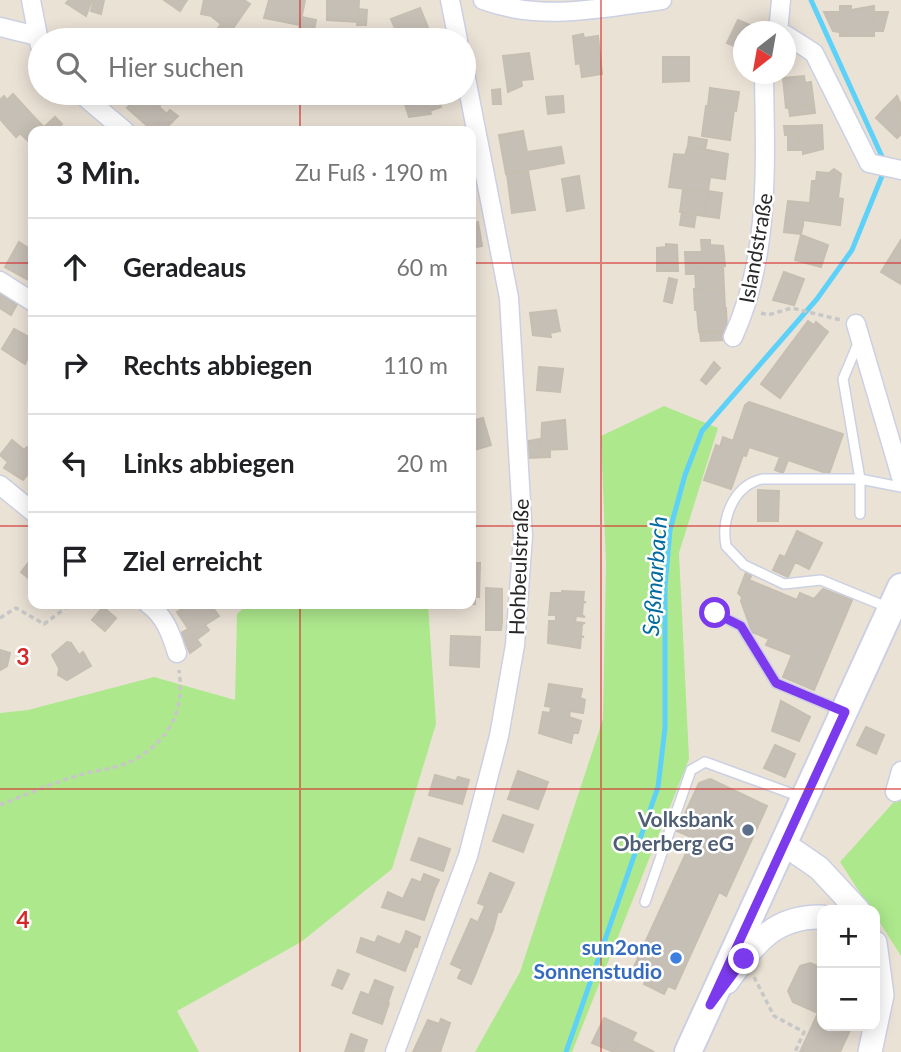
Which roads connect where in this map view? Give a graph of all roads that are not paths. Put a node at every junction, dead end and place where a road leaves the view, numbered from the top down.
1 (32, 0) edge
2 (450, 0) edge
3 (483, 0) edge
4 (662, 0) edge
5 (781, 0) edge
6 (780, 21) edge
7 (0, 27) edge
8 (36, 28) edge
9 (456, 28) edge
10 (28, 37) edge
11 (796, 41) edge
12 (764, 84) edge
13 (94, 105) edge
14 (471, 105) edge
15 (119, 126) edge
16 (475, 126) edge
17 (476, 129) edge
18 (901, 170) edge
19 (0, 281) edge
20 (28, 299) edge
21 (858, 332) joint
22 (733, 337) dead end
23 (901, 477) edge
24 (860, 479) junction
25 (0, 485) edge
26 (901, 487) edge
27 (28, 508) edge
28 (860, 514) dead end
29 (896, 608) edge
30 (156, 609) edge
31 (715, 613) dead end
32 (177, 653) road end
33 (845, 712) junction
34 (901, 771) edge
35 (895, 792) dead end
36 (806, 799) junction
37 (785, 844) junction
38 (645, 902) dead end
39 (853, 905) edge
40 (817, 918) edge
41 (878, 968) edge
42 (710, 1005) junction
43 (395, 1052) edge
44 (688, 1052) edge
45 (870, 1052) edge

1 - 8 street
2 - 9 street
3 - 4 street
5 - 6 street
7 - 10 street
11 - 18 street
12 - 22 street, Islandstraße
13 - 15 street
14 - 16 street, Hohbeulstraße
17 - 43 street, Hohbeulstraße
19 - 20 street
21 - 23 street
21 - 24 lane
24 - 26 lane
24 - 28 lane
24 - 29 lane
25 - 27 street
29 - 33 main road
30 - 32 street
31 - 33 lane
33 - 36 main road
34 - 35 street
36 - 37 main road
36 - 38 lane
37 - 39 street
37 - 42 main road
40 - 42 street
41 - 45 street
42 - 44 main road

